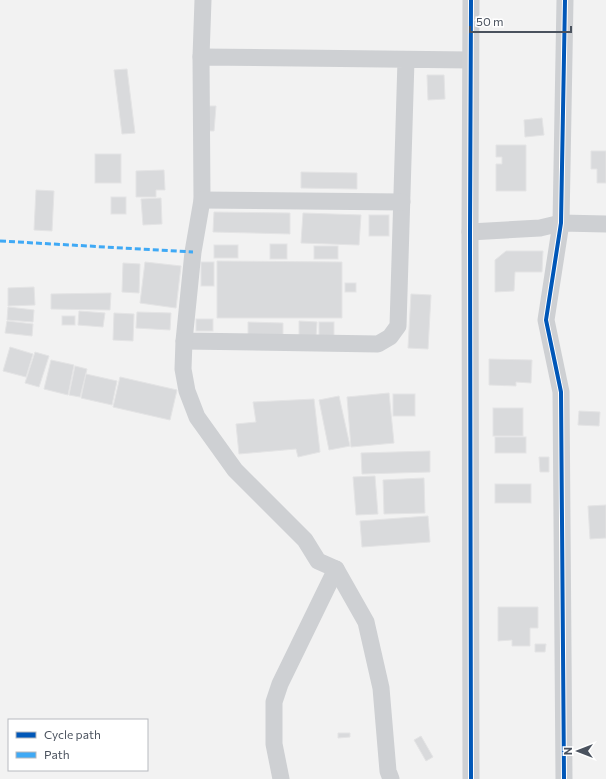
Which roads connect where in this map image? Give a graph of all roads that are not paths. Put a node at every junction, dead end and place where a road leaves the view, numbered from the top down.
1 (203, 0) edge
2 (471, 0) edge
3 (565, 0) edge
4 (201, 57) junction
5 (406, 60) junction
6 (470, 60) junction
7 (202, 200) junction
8 (402, 202) junction
9 (561, 223) junction
10 (606, 224) edge
11 (470, 232) junction
12 (184, 341) junction
13 (336, 569) junction
14 (281, 779) edge
15 (391, 779) edge
16 (471, 779) edge
17 (564, 779) edge

1 - 4 street
2 - 6 street
3 - 9 street
4 - 5 street
4 - 7 street
5 - 6 street
5 - 8 street
6 - 11 street
7 - 8 street
7 - 12 street
8 - 12 street
9 - 10 street
9 - 11 street
9 - 17 street
11 - 16 street
12 - 13 street
13 - 14 street
13 - 15 street

